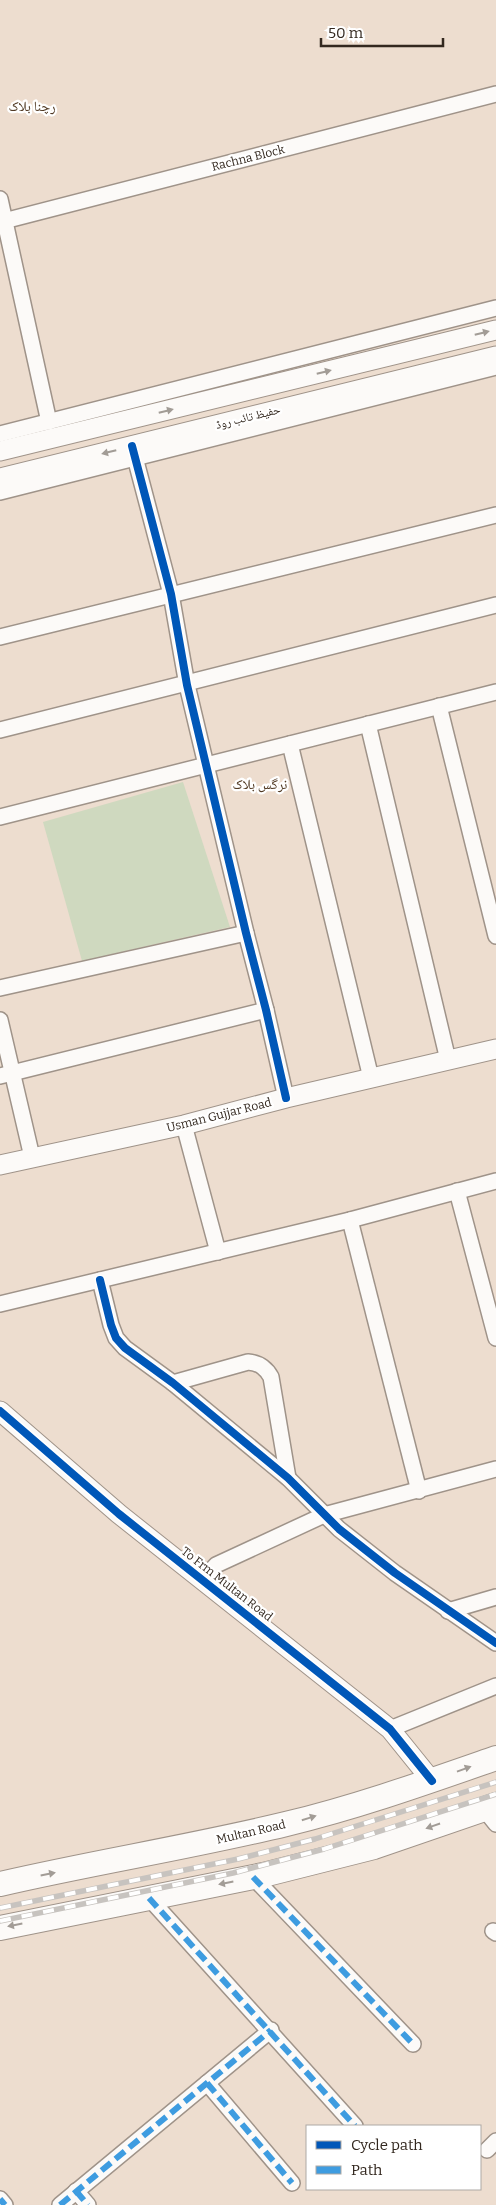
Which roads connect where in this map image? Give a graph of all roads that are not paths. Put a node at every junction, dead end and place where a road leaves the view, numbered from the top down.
1 (496, 94) edge
2 (0, 199) edge
3 (3, 221) edge
4 (496, 308) edge
5 (496, 330) edge
6 (441, 343) junction
7 (496, 356) edge
8 (496, 367) edge
9 (448, 368) junction
10 (49, 422) junction
11 (0, 434) edge
12 (33, 434) junction
13 (0, 452) edge
14 (134, 452) junction
15 (0, 478) edge
16 (0, 492) edge
17 (496, 515) edge
18 (171, 594) junction
19 (496, 605) edge
20 (0, 637) edge
21 (187, 685) junction
22 (496, 692) edge
23 (440, 706) junction
24 (368, 724) junction
25 (0, 730) edge
26 (290, 744) junction
27 (207, 767) junction
28 (0, 817) edge
29 (246, 933) junction
30 (496, 936) edge
31 (0, 988) edge
32 (266, 1010) junction
33 (0, 1020) edge
34 (496, 1049) edge
35 (448, 1060) junction
36 (6, 1075) edge
37 (371, 1078) junction
38 (286, 1098) junction
39 (184, 1125) junction
40 (32, 1157) junction
41 (0, 1165) edge
42 (496, 1181) edge
43 (458, 1191) junction
44 (350, 1220) junction
45 (218, 1252) junction
46 (100, 1280) junction
47 (0, 1304) edge
48 (496, 1338) edge
49 (173, 1383) junction
50 (0, 1411) edge
51 (496, 1469) edge
52 (288, 1478) junction
53 (419, 1491) junction
54 (324, 1515) junction
55 (203, 1578) junction
56 (496, 1596) edge
57 (448, 1611) junction
58 (496, 1643) edge
59 (496, 1686) edge
60 (390, 1729) junction
61 (496, 1758) edge
62 (432, 1781) junction
63 (492, 1813) edge
64 (253, 1877) junction
65 (0, 1884) edge
66 (149, 1898) junction
67 (0, 1928) edge
68 (271, 2030) junction
69 (413, 2044) dead end
70 (207, 2083) junction
71 (355, 2125) edge
72 (292, 2183) dead end
73 (76, 2191) junction
74 (0, 2199) edge
75 (5, 2205) edge
76 (60, 2205) edge
77 (88, 2205) edge

1 - 3 street, Rachna Block
2 - 3 street
3 - 10 street
4 - 10 street
6 -> 5 street, حفیظ تائب روڈ
6 - 9 street
12 -> 6 street, حفیظ تائب روڈ
7 - 9 street, حفیظ تائب روڈ
8 - 14 street
9 - 14 street, حفیظ تائب روڈ
10 - 12 street
11 - 12 street
12 - 13 street, حفیظ تائب روڈ
14 -> 15 street, حفیظ تائب روڈ
14 - 16 street
14 - 18 street
17 - 18 street
18 - 20 street
18 - 21 street
19 - 21 street
21 - 25 street
21 - 27 street
22 - 23 street
23 - 24 street
23 - 30 street
24 - 26 street
24 - 35 street
26 - 27 street
26 - 37 street
27 - 28 street
27 - 29 street
29 - 31 street
29 - 32 street
32 - 36 street
32 - 38 street
33 - 36 street
34 - 35 street, Usman Gujjar Road
35 - 37 street, Usman Gujjar Road
36 - 40 street
37 - 38 street, Usman Gujjar Road
38 - 39 street, Usman Gujjar Road
39 - 40 street, Usman Gujjar Road
39 - 45 street
40 - 41 street, Usman Gujjar Road
42 - 43 street
43 - 44 street
43 - 48 street
44 - 45 street
44 - 53 street
45 - 46 street
46 - 47 street
46 - 49 street
49 - 52 street
49 - 52 street
50 - 55 street, To Frm Multan Road
51 - 53 street
52 - 54 street
53 - 54 street
54 - 55 street
54 - 57 street
55 - 60 street, To Frm Multan Road
56 - 57 street
57 - 58 street
59 - 60 street
60 - 62 street, To Frm Multan Road
62 -> 61 main road, Multan Road
65 -> 62 main road, Multan Road
63 -> 64 main road
64 -> 66 main road
64 - 69 street
66 -> 67 main road
66 - 68 street
68 - 70 street
68 - 71 street
70 - 72 street
70 - 73 street
73 - 76 street
73 - 77 street
74 - 75 street

